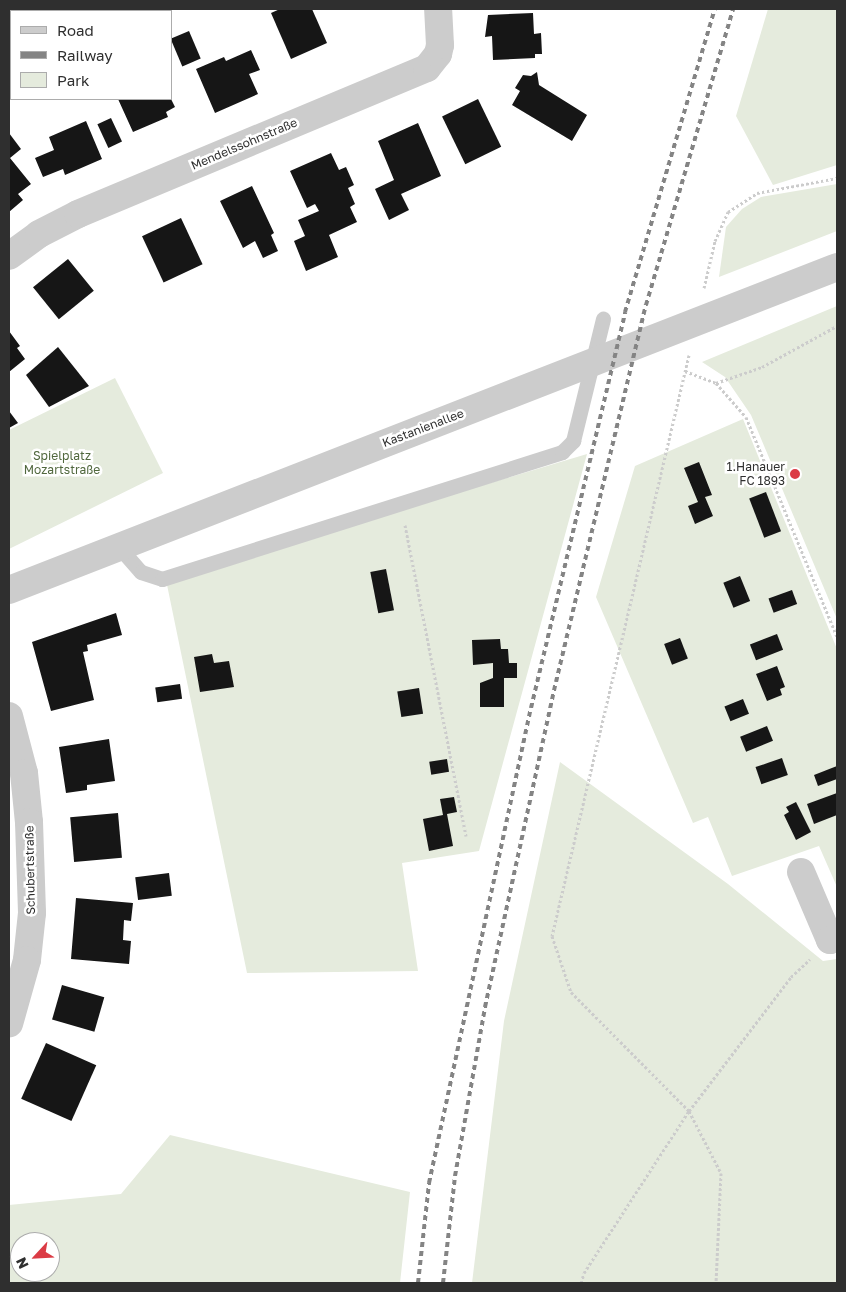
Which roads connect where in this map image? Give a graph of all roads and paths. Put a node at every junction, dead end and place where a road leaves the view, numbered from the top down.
1 (438, 9) edge
2 (837, 178) edge
3 (9, 256) edge
4 (837, 267) edge
5 (702, 296) dead end
6 (603, 319) dead end
7 (837, 326) edge
8 (689, 352) dead end
9 (685, 371) junction
10 (716, 383) junction
11 (401, 502) junction
12 (119, 547) junction
13 (9, 590) edge
14 (837, 637) edge
15 (9, 716) edge
16 (466, 836) dead end
17 (801, 872) dead end
18 (834, 938) edge
19 (9, 1024) edge
20 (689, 1111) junction
21 (581, 1283) edge
22 (716, 1283) edge

1 - 3 street, Mendelssohnstraße
2 - 5 path
4 - 12 street, Kastanienallee
6 - 11 lane
7 - 10 path
8 - 9 path
9 - 10 path
9 - 20 path
10 - 14 path
11 - 12 lane
11 - 16 path
12 - 13 street, Kastanienallee
15 - 19 street, Schubertstraße
17 - 18 street
18 - 20 path
20 - 21 path
20 - 22 path

